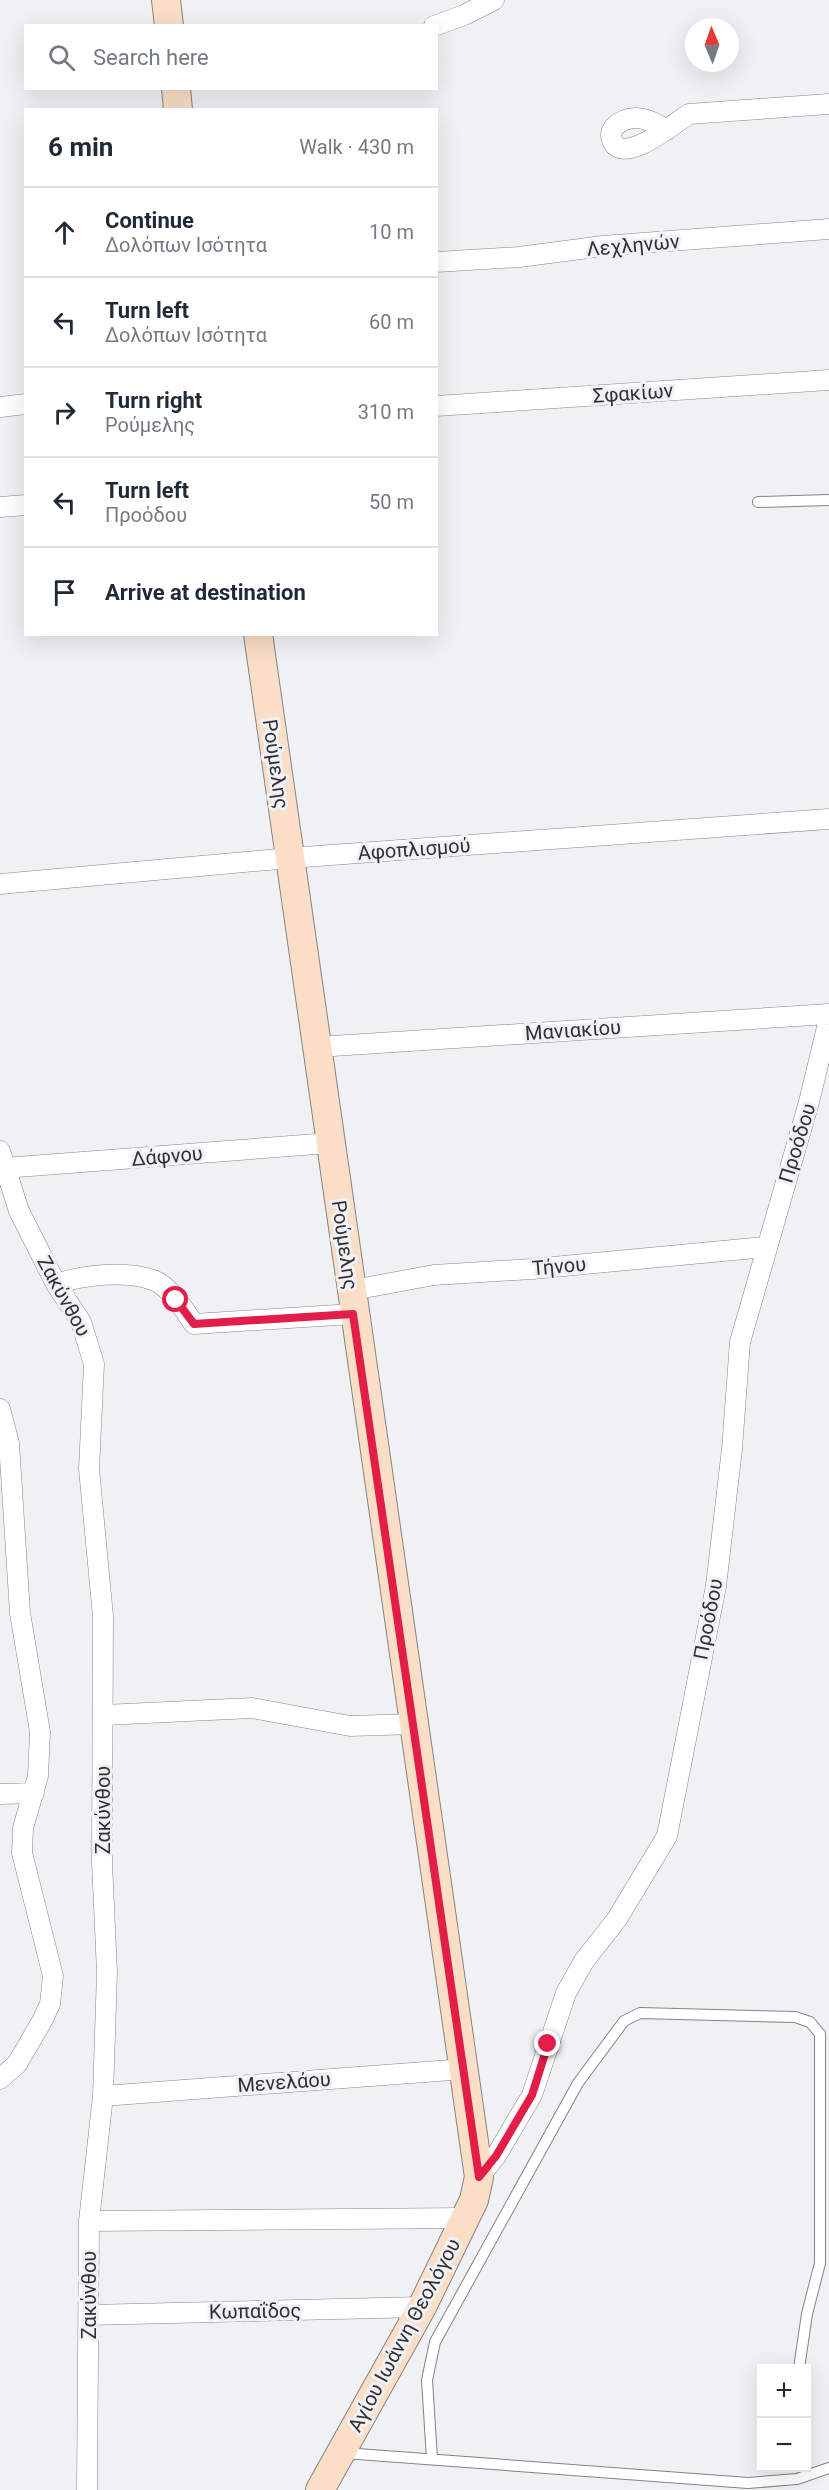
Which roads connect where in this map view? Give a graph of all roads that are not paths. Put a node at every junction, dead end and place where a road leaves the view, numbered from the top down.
1 (166, 0) edge
2 (494, 0) edge
3 (169, 24) edge
4 (438, 25) edge
5 (829, 104) edge
6 (667, 130) dead end
7 (829, 230) edge
8 (438, 262) edge
9 (829, 380) edge
10 (24, 405) edge
11 (0, 406) edge
12 (438, 406) edge
13 (829, 500) edge
14 (758, 502) dead end
15 (24, 505) edge
16 (0, 507) edge
17 (258, 636) edge
18 (829, 819) edge
19 (290, 858) junction
20 (0, 884) edge
21 (829, 1014) edge
22 (829, 1019) edge
23 (317, 1047) junction
24 (809, 1102) junction
25 (829, 1102) edge
26 (330, 1143) junction
27 (2, 1160) edge
28 (765, 1247) junction
29 (56, 1284) junction
30 (353, 1302) junction
31 (0, 1409) edge
32 (5, 1479) edge
33 (104, 1715) junction
34 (415, 1724) junction
35 (34, 1793) junction
36 (0, 1794) edge
37 (465, 2068) junction
38 (0, 2079) edge
39 (103, 2096) junction
40 (479, 2177) junction
41 (465, 2218) junction
42 (88, 2221) junction
43 (820, 2262) junction
44 (829, 2271) edge
45 (422, 2307) junction
46 (89, 2315) junction
47 (800, 2364) edge
48 (341, 2453) junction
49 (432, 2459) junction
50 (829, 2468) edge
51 (797, 2473) edge
52 (87, 2490) edge
53 (320, 2490) edge

1 - 3 street
2 - 4 street
5 - 6 street
7 - 8 street, Λεχληνών
9 - 12 street, Σφακίων
10 - 11 street
13 - 14 lane
15 - 16 street
17 - 19 street, Ρούμελης
18 - 19 street, Αφοπλισμού
19 - 20 street, Αφοπλισμού
19 - 23 street, Ρούμελης
21 - 23 street, Μανιακίου
22 - 24 street, Προόδου
23 - 26 street, Ρούμελης
24 - 25 street
24 - 28 street, Προόδου
26 - 27 street, Δάφνου
26 - 30 street, Ρούμελης
27 - 29 street, Ζακύνθου
28 - 30 street, Τήνου
28 - 40 street, Προόδου
29 - 30 street, Τήνου
29 - 33 street, Ζακύνθου
30 - 34 street, Ρούμελης
31 - 32 street
32 - 35 street
33 - 34 street
33 - 39 street, Ζακύνθου
34 - 37 street, Ρούμελης
35 - 36 street
35 - 38 street
37 - 39 street, Μενελάου
37 - 40 street, Ρούμελης
39 - 42 street, Ζακύνθου
40 - 41 street, Αγίου Ιωάννη Θεολόγου
41 - 42 street
41 - 45 street, Αγίου Ιωάννη Θεολόγου
42 - 46 street, Ζακύνθου
43 - 44 lane
43 - 47 lane
43 - 49 lane
45 - 46 street, Κωπαΐδος
45 - 48 street, Αγίου Ιωάννη Θεολόγου
46 - 52 street, Ζακύνθου
48 - 49 lane
48 - 53 street, Αγίου Ιωάννη Θεολόγου
49 - 51 lane
50 - 51 lane

